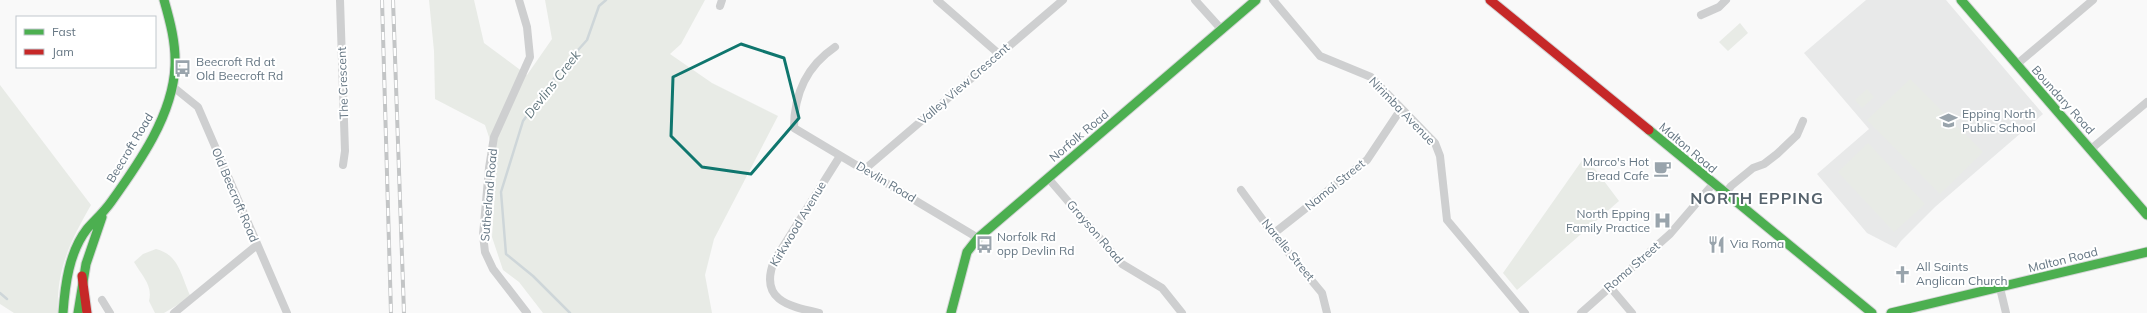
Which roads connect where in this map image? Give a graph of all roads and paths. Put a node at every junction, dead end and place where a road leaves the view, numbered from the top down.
1 (164, 0) edge
2 (340, 0) edge
3 (519, 0) edge
4 (937, 0) edge
5 (1063, 0) edge
6 (1195, 0) edge
7 (1256, 0) edge
8 (1273, 0) edge
9 (1490, 0) edge
10 (1726, 0) edge
11 (1961, 0) edge
12 (2093, 0) edge
13 (1701, 15) dead end
14 (1222, 30) junction
15 (836, 47) dead end
16 (999, 54) junction
17 (2016, 65) junction
18 (172, 86) junction
19 (2147, 102) edge
20 (1401, 109) junction
21 (1803, 121) dead end
22 (2091, 149) junction
23 (840, 156) junction
24 (343, 165) dead end
25 (865, 169) junction
26 (1048, 178) junction
27 (1713, 184) junction
28 (1242, 190) dead end
29 (1725, 194) junction
30 (104, 212) junction
31 (2147, 216) edge
32 (1273, 234) junction
33 (978, 238) junction
34 (257, 245) junction
35 (2147, 252) edge
36 (82, 276) junction
37 (1610, 286) junction
38 (2000, 288) junction
39 (102, 300) dead end
40 (63, 313) edge
41 (78, 313) edge
42 (87, 313) edge
43 (110, 313) edge
44 (174, 313) edge
45 (286, 313) edge
46 (527, 313) edge
47 (819, 313) edge
48 (951, 313) edge
49 (1182, 313) edge
50 (1327, 313) edge
51 (1525, 313) edge
52 (1581, 313) edge
53 (1632, 313) edge
54 (1872, 313) edge
55 (1891, 313) edge
56 (2006, 313) edge

1 - 18 main road, Beecroft Road
2 - 24 street, The Crescent
3 - 46 street, Sutherland Road
4 - 16 street
5 - 16 street, Valley View Crescent
6 - 14 street
7 - 14 main road, Norfolk Road
8 - 20 street, Nirimba Avenue
9 - 27 main road, Malton Road
10 - 13 street
11 - 17 main road, Boundary Road
12 - 17 street
14 - 26 main road, Norfolk Road
15 - 23 street, Devlin Road
16 - 25 street, Valley View Crescent
17 - 22 main road, Boundary Road
18 - 30 main road, Beecroft Road
18 - 34 street, Old Beecroft Road
19 - 22 street
20 - 32 street, Namoi Street
20 - 51 street, Nirimba Avenue
21 - 29 street
22 - 31 main road, Boundary Road
23 - 25 street, Devlin Road
23 - 47 street, Kirkwood Avenue
25 - 33 street, Devlin Road
26 - 33 main road, Norfolk Road
26 - 49 street, Grayson Road
27 - 29 main road, Malton Road
27 - 37 street, Roma Street
28 - 32 street, Narelle Street
29 - 54 main road, Malton Road
30 - 36 main road, Beecroft Road
30 - 40 main road, Beecroft Road
32 - 50 street, Narelle Street
33 - 48 main road, Norfolk Road
34 - 44 street
34 - 45 street, Old Beecroft Road
35 - 38 main road, Malton Road
36 - 41 main road, Beecroft Road
36 - 42 main road
37 - 52 street, Roma Street
37 - 53 street
38 - 55 main road, Malton Road
38 - 56 street
39 - 43 street

